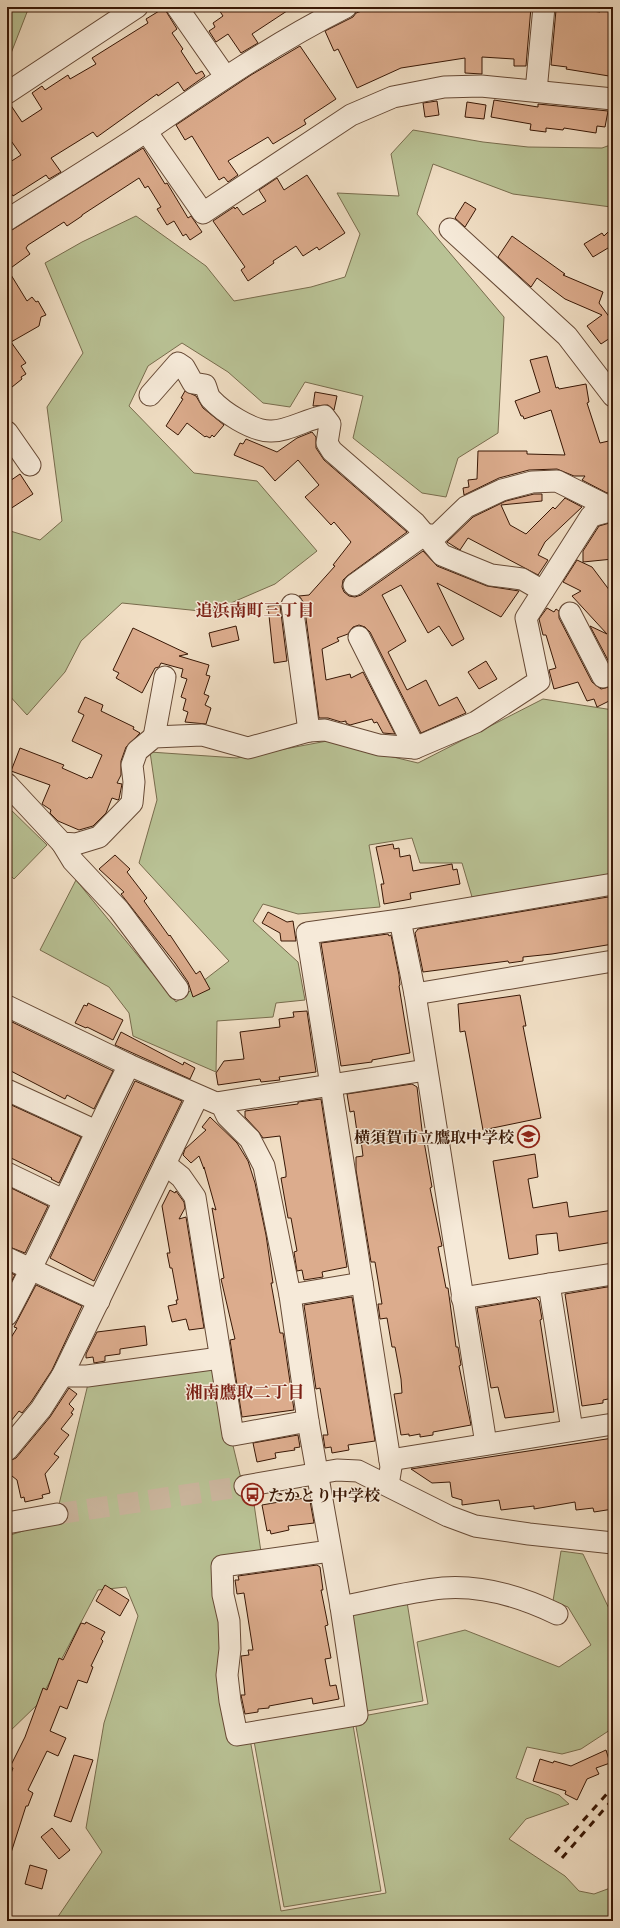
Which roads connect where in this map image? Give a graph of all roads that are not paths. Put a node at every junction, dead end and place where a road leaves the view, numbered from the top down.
1 (177, 7) edge
2 (346, 7) edge
3 (544, 7) edge
4 (135, 8) edge
5 (226, 76) junction
6 (536, 91) junction
7 (7, 93) edge
8 (613, 99) edge
9 (146, 131) junction
10 (7, 220) edge
11 (450, 229) dead end
12 (150, 395) dead end
13 (613, 396) edge
14 (7, 432) edge
15 (30, 465) dead end
16 (613, 510) edge
17 (424, 535) junction
18 (354, 585) dead end
19 (543, 591) junction
20 (292, 605) dead end
21 (570, 613) dead end
22 (360, 637) dead end
23 (613, 673) edge
24 (165, 677) dead end
25 (308, 731) junction
26 (154, 737) junction
27 (415, 748) junction
28 (7, 784) edge
29 (62, 843) junction
30 (613, 884) edge
31 (400, 920) junction
32 (613, 961) edge
33 (178, 989) dead end
34 (415, 994) junction
35 (7, 1006) edge
36 (129, 1065) junction
37 (426, 1070) junction
38 (331, 1085) junction
39 (7, 1090) edge
40 (198, 1096) junction
41 (221, 1103) junction
42 (96, 1131) junction
43 (165, 1164) junction
44 (7, 1174) edge
45 (63, 1200) junction
46 (7, 1258) edge
47 (32, 1269) junction
48 (613, 1274) edge
49 (362, 1283) junction
50 (549, 1284) junction
51 (290, 1295) junction
52 (462, 1298) junction
53 (99, 1301) junction
54 (7, 1315) edge
55 (220, 1358) junction
56 (62, 1376) junction
57 (308, 1421) junction
58 (613, 1424) edge
59 (572, 1430) junction
60 (486, 1444) junction
61 (7, 1450) edge
62 (390, 1460) junction
63 (319, 1474) junction
64 (388, 1485) junction
65 (245, 1486) tunnel mouth
66 (57, 1514) tunnel mouth
67 (7, 1523) edge
68 (613, 1543) edge
69 (330, 1551) junction
70 (341, 1607) junction
71 (557, 1614) dead end

1 - 5 street
2 - 5 street
3 - 6 street
4 - 7 street
5 - 9 street
6 - 8 street
6 - 9 street
9 - 10 street
11 - 13 street
12 - 17 street
14 - 15 street
16 - 17 street
16 - 19 street
17 - 18 street
17 - 19 street
19 - 27 street
20 - 25 street
21 - 23 street
22 - 27 street
24 - 26 street
25 - 26 street
25 - 27 street
26 - 29 street
28 - 29 street
29 - 33 street
30 - 31 street
31 - 34 street
31 - 38 street
32 - 34 street
34 - 37 street
35 - 36 street
36 - 40 street
36 - 42 street
37 - 38 street
37 - 52 street
38 - 41 street
38 - 49 street
39 - 42 street
40 - 41 street
40 - 43 street
41 - 51 street
42 - 45 street
43 - 53 street
43 - 55 street
44 - 45 street
45 - 47 street
46 - 47 street
47 - 53 street
47 - 54 street
48 - 50 street
49 - 51 street
49 - 62 street
50 - 52 street
50 - 59 street
51 - 57 street
52 - 60 street
53 - 56 street
55 - 56 street
55 - 57 street
56 - 61 street
57 - 63 street
58 - 59 street
59 - 60 street
60 - 62 street
62 - 64 street
63 - 64 street
63 - 65 street
63 - 69 street
64 - 68 street
66 - 67 street
69 - 70 street
69 - 70 street
70 - 71 street

